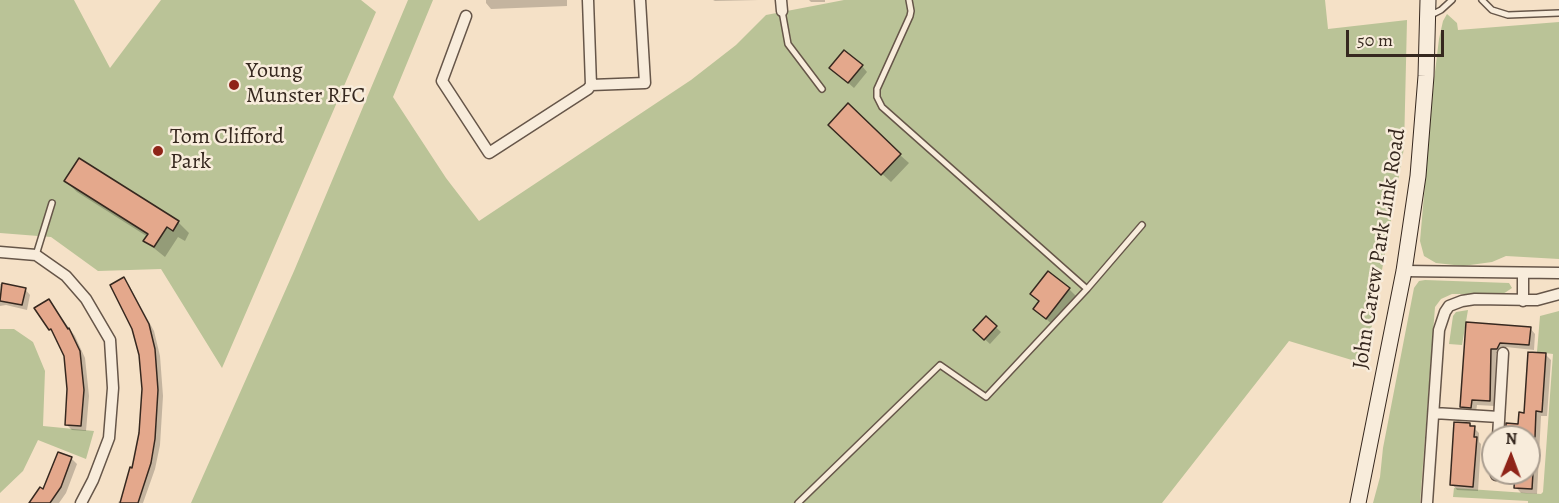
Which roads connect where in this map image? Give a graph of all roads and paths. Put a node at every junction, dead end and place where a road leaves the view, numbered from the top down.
1 (588, 0) edge
2 (640, 0) edge
3 (909, 0) edge
4 (1428, 0) edge
5 (1452, 0) edge
6 (1482, 0) edge
7 (781, 6) edge
8 (1559, 13) edge
9 (466, 16) dead end
10 (1429, 17) junction
11 (591, 85) junction
12 (822, 89) dead end
13 (52, 203) dead end
14 (1142, 225) dead end
15 (0, 252) edge
16 (36, 255) junction
17 (1404, 271) junction
18 (1523, 273) junction
19 (1559, 273) edge
20 (1087, 289) junction
21 (1559, 294) edge
22 (1523, 301) junction
23 (1503, 353) dead end
24 (1434, 413) junction
25 (1499, 417) junction
26 (1499, 425) edge
27 (81, 503) edge
28 (798, 503) edge
29 (1358, 503) edge
30 (1427, 503) edge

1 - 11 street
2 - 11 street
3 - 20 lane
4 - 10 main road, John Carew Park Link Road
5 - 10 lane
6 - 8 lane
7 - 12 lane
9 - 11 street
10 - 17 main road, John Carew Park Link Road
13 - 16 lane
14 - 20 lane
15 - 16 street
16 - 27 street
17 - 18 street
17 - 29 main road, John Carew Park Link Road
18 - 19 street
18 - 22 street
20 - 28 lane
21 - 22 street
22 - 24 street
23 - 25 street
24 - 25 street
24 - 30 street
25 - 26 street

